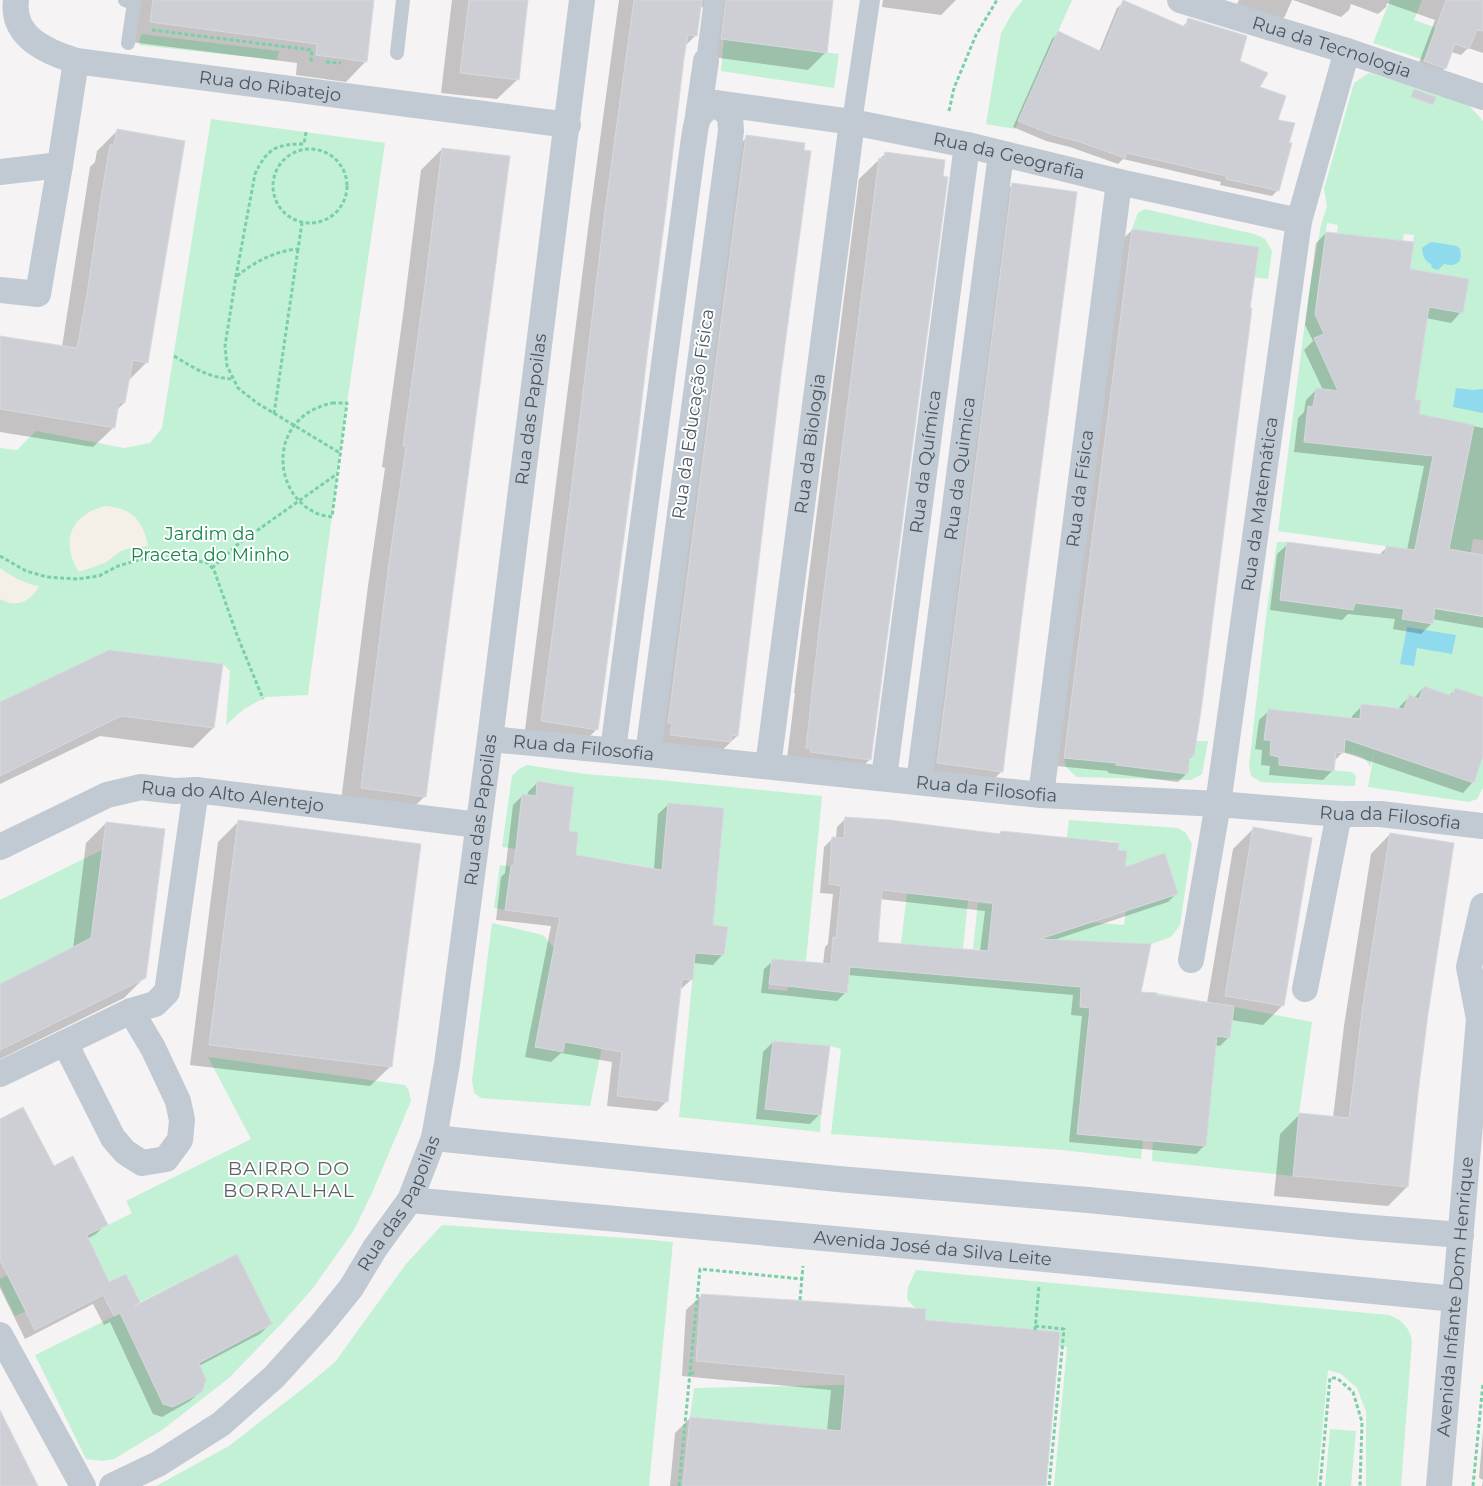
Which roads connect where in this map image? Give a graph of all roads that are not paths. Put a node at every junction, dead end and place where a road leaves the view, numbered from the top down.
1 (16, 0) edge
2 (125, 0) edge
3 (403, 0) edge
4 (582, 0) edge
5 (714, 0) edge
6 (870, 0) edge
7 (1180, 0) edge
8 (128, 43) dead end
9 (1347, 51) junction
10 (396, 53) dead end
11 (76, 61) junction
12 (706, 61) joint
13 (1483, 97) edge
14 (707, 109) junction
15 (852, 122) junction
16 (568, 125) junction
17 (967, 145) junction
18 (1001, 154) junction
19 (60, 165) junction
20 (0, 172) edge
21 (1119, 182) junction
22 (1299, 221) junction
23 (0, 290) edge
24 (654, 433) junction
25 (691, 437) junction
26 (960, 468) junction
27 (925, 469) junction
28 (490, 739) junction
29 (613, 750) junction
30 (648, 754) junction
31 (768, 766) junction
32 (884, 778) junction
33 (919, 782) junction
34 (196, 790) junction
35 (1042, 795) junction
36 (1218, 804) junction
37 (1339, 814) junction
38 (478, 825) junction
39 (1483, 826) edge
40 (0, 847) edge
41 (1483, 906) edge
42 (1191, 960) dead end
43 (1305, 989) dead end
44 (131, 1011) junction
45 (1482, 1017) edge
46 (65, 1043) junction
47 (0, 1074) edge
48 (434, 1138) junction
49 (410, 1200) junction
50 (1460, 1235) junction
51 (1455, 1299) junction
52 (0, 1334) edge
53 (83, 1486) edge
54 (112, 1486) edge
55 (1439, 1486) edge

1 - 11 street, Rua do Ribatejo
2 - 8 lane
3 - 10 lane
4 - 16 street, Rua das Papoilas
5 - 12 street, Rua da Educação Física
6 - 15 street
7 - 9 street, Rua da Tecnologia
9 - 13 street, Rua da Tecnologia
9 - 22 street, Rua da Matemática
11 - 16 street, Rua do Ribatejo
11 - 19 street
12 - 14 street, Rua da Educação Física
14 - 15 street, Rua da Geografia
14 - 24 street, Rua da Educação Física
14 - 25 street, Rua da Educação Física
15 - 17 street, Rua da Geografia
15 - 31 street, Rua da Biologia
16 - 28 street, Rua das Papoilas
17 - 18 street, Rua da Geografia
17 - 27 street, Rua da Química
18 - 21 street, Rua da Geografia
18 - 26 street, Rua da Quimica
19 - 20 street
19 - 23 street
21 - 22 street, Rua da Geografia
21 - 35 street, Rua da Física
22 - 36 street, Rua da Matemática
24 - 25 street
24 - 29 street, Rua da Educação Física
25 - 30 street, Rua da Educação Física
26 - 27 street
26 - 33 street, Rua da Quimica
27 - 32 street, Rua da Química
28 - 29 street, Rua da Filosofia
28 - 38 street, Rua das Papoilas
29 - 30 street, Rua da Filosofia
30 - 31 street, Rua da Filosofia
31 - 32 street, Rua da Filosofia
32 - 33 street, Rua da Filosofia
33 - 35 street, Rua da Filosofia
34 - 38 street, Rua do Alto Alentejo
34 - 40 street, Rua do Alto Alentejo
34 - 44 street
35 - 36 street, Rua da Filosofia
36 - 37 street, Rua da Filosofia
36 - 42 street, Rua da Matemática
37 - 39 street, Rua da Filosofia
37 - 43 street
38 - 48 street, Rua das Papoilas
41 - 45 street, Avenida Infante Dom Henrique
44 - 46 street
44 - 46 street
45 - 50 street, Avenida Infante Dom Henrique
46 - 47 street
48 - 49 street, Rua das Papoilas
48 - 50 street
49 - 51 street, Avenida José da Silva Leite
49 - 54 street, Rua das Papoilas
50 - 51 street, Avenida Infante Dom Henrique
51 - 55 street, Avenida Infante Dom Henrique
52 - 53 street

